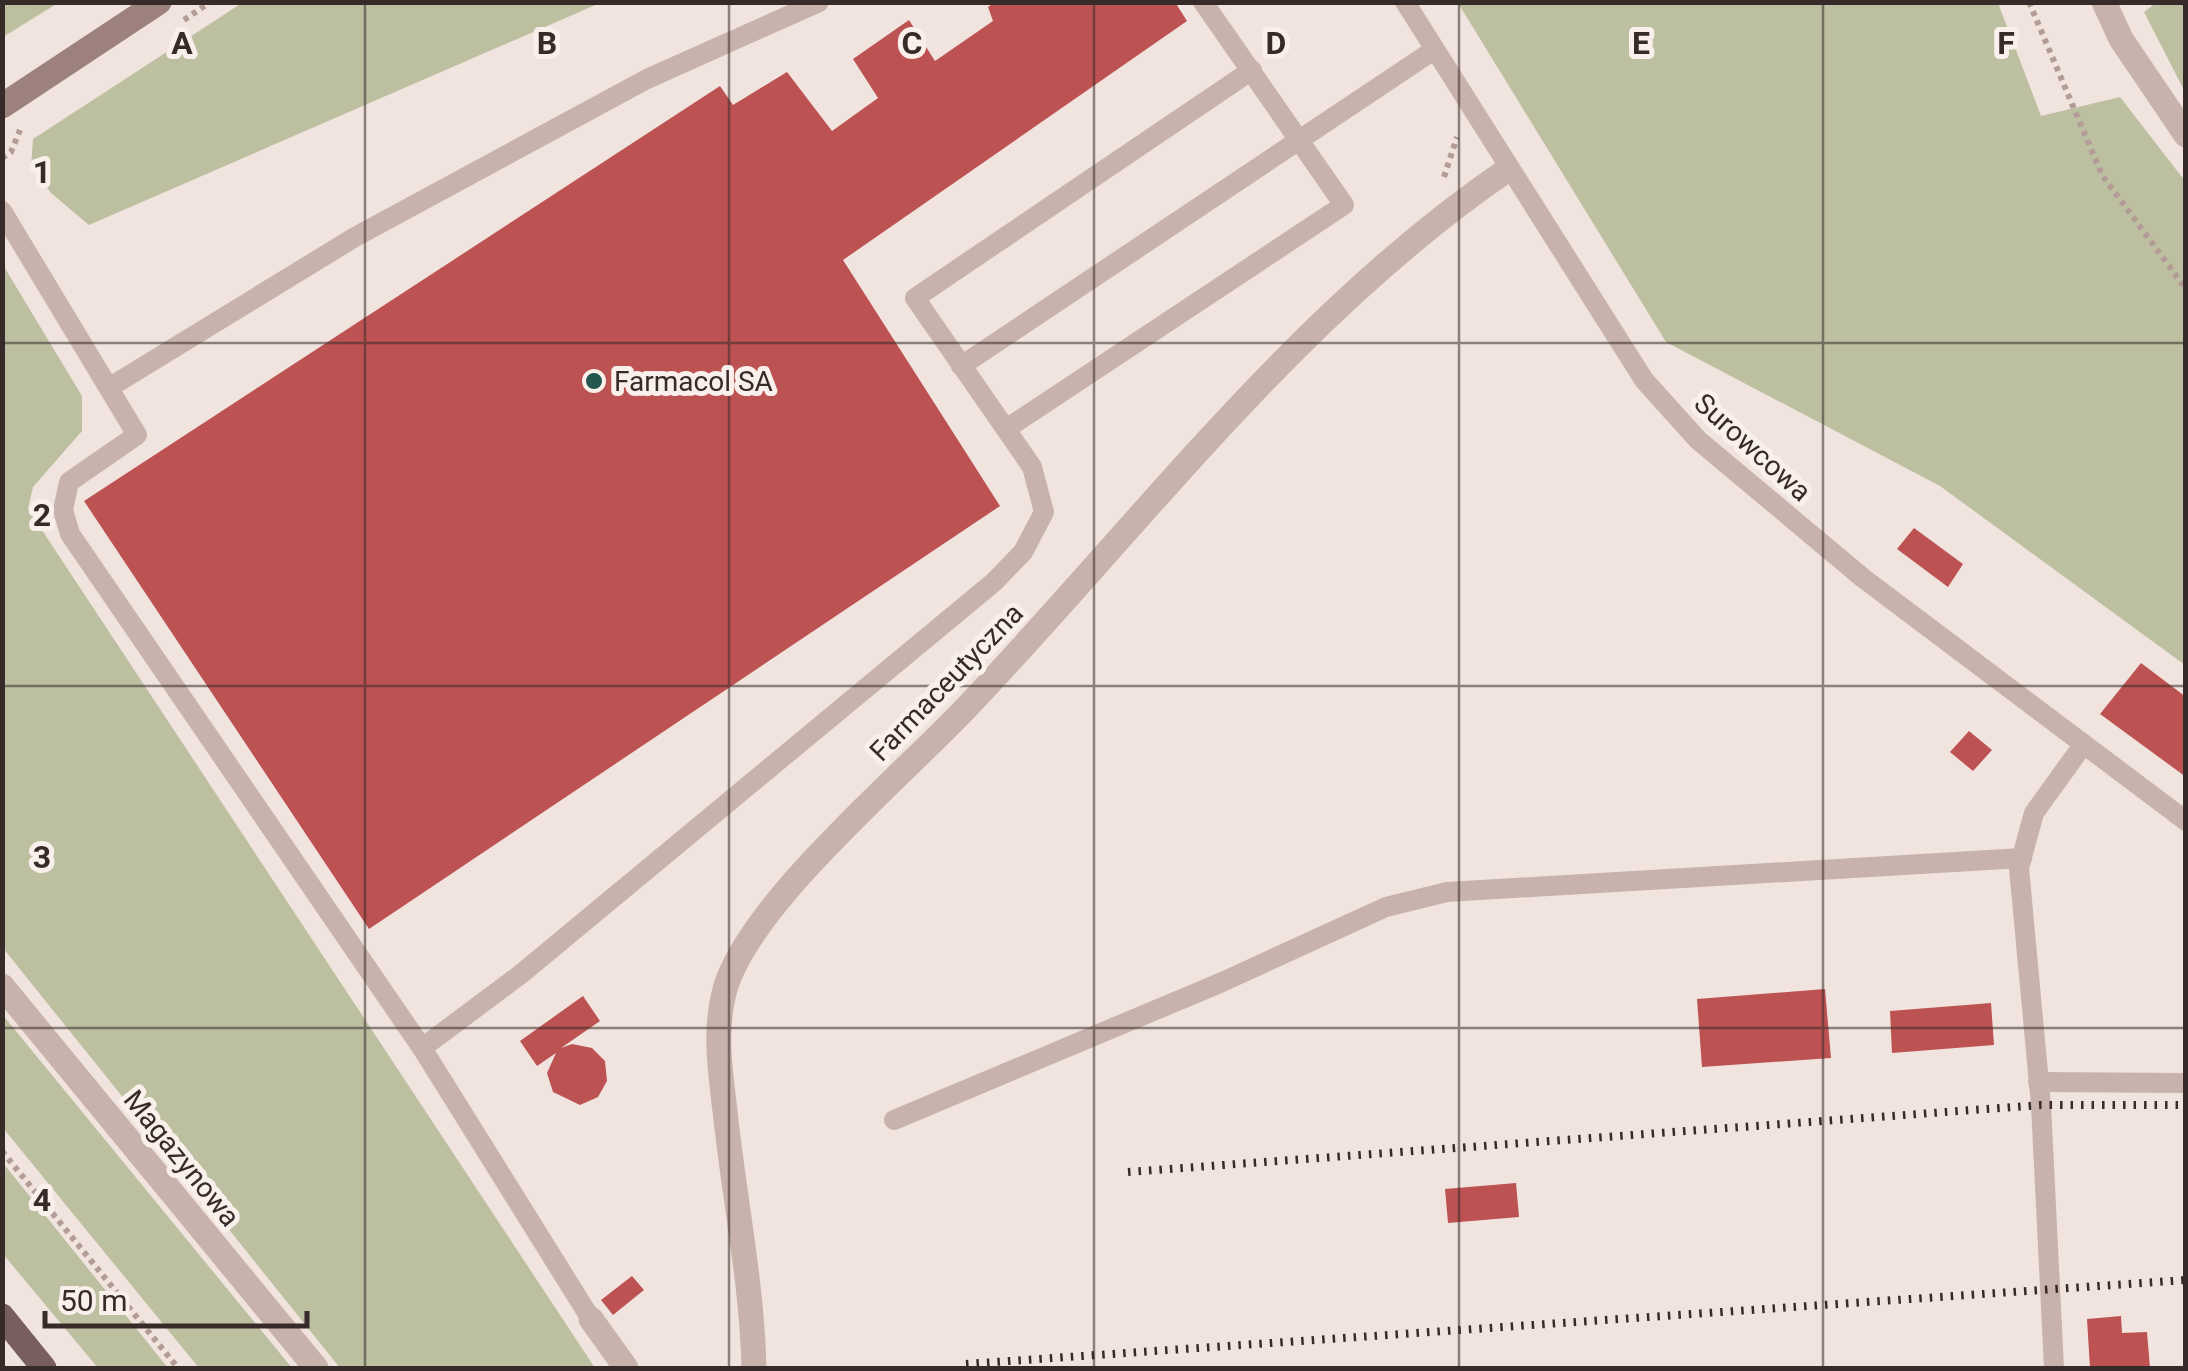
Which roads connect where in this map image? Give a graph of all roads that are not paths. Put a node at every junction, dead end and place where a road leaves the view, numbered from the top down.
1 (159, 2) edge
2 (819, 2) edge
3 (1203, 2) edge
4 (1404, 2) edge
5 (2104, 2) edge
6 (1434, 50) junction
7 (1252, 70) junction
8 (2, 106) edge
9 (2186, 135) edge
10 (1298, 138) junction
11 (1507, 170) junction
12 (2, 211) edge
13 (962, 366) junction
14 (110, 386) junction
15 (1006, 429) junction
16 (2083, 745) junction
17 (2186, 821) edge
18 (2022, 858) junction
19 (2, 986) edge
20 (422, 1048) junction
21 (2038, 1082) junction
22 (2186, 1084) edge
23 (894, 1120) dead end
24 (2, 1316) edge
25 (590, 1319) joint
26 (44, 1368) edge
27 (316, 1368) edge
28 (626, 1368) edge
29 (754, 1368) edge
30 (2054, 1368) edge

1 - 8 street
2 - 14 lane
3 - 7 lane
4 - 6 lane, Surowcowa
5 - 9 street
6 - 10 lane
6 - 11 lane, Surowcowa
7 - 10 lane
7 - 13 lane
10 - 13 lane
10 - 15 lane
11 - 16 lane, Surowcowa
11 - 29 street, Farmaceutyczna
12 - 14 lane
13 - 15 lane
14 - 20 lane
15 - 20 lane
16 - 17 lane, Surowcowa
16 - 18 lane
18 - 21 lane
18 - 23 lane
19 - 27 street, Magazynowa
20 - 25 lane
21 - 22 lane
21 - 30 lane
24 - 26 main road
25 - 28 street

